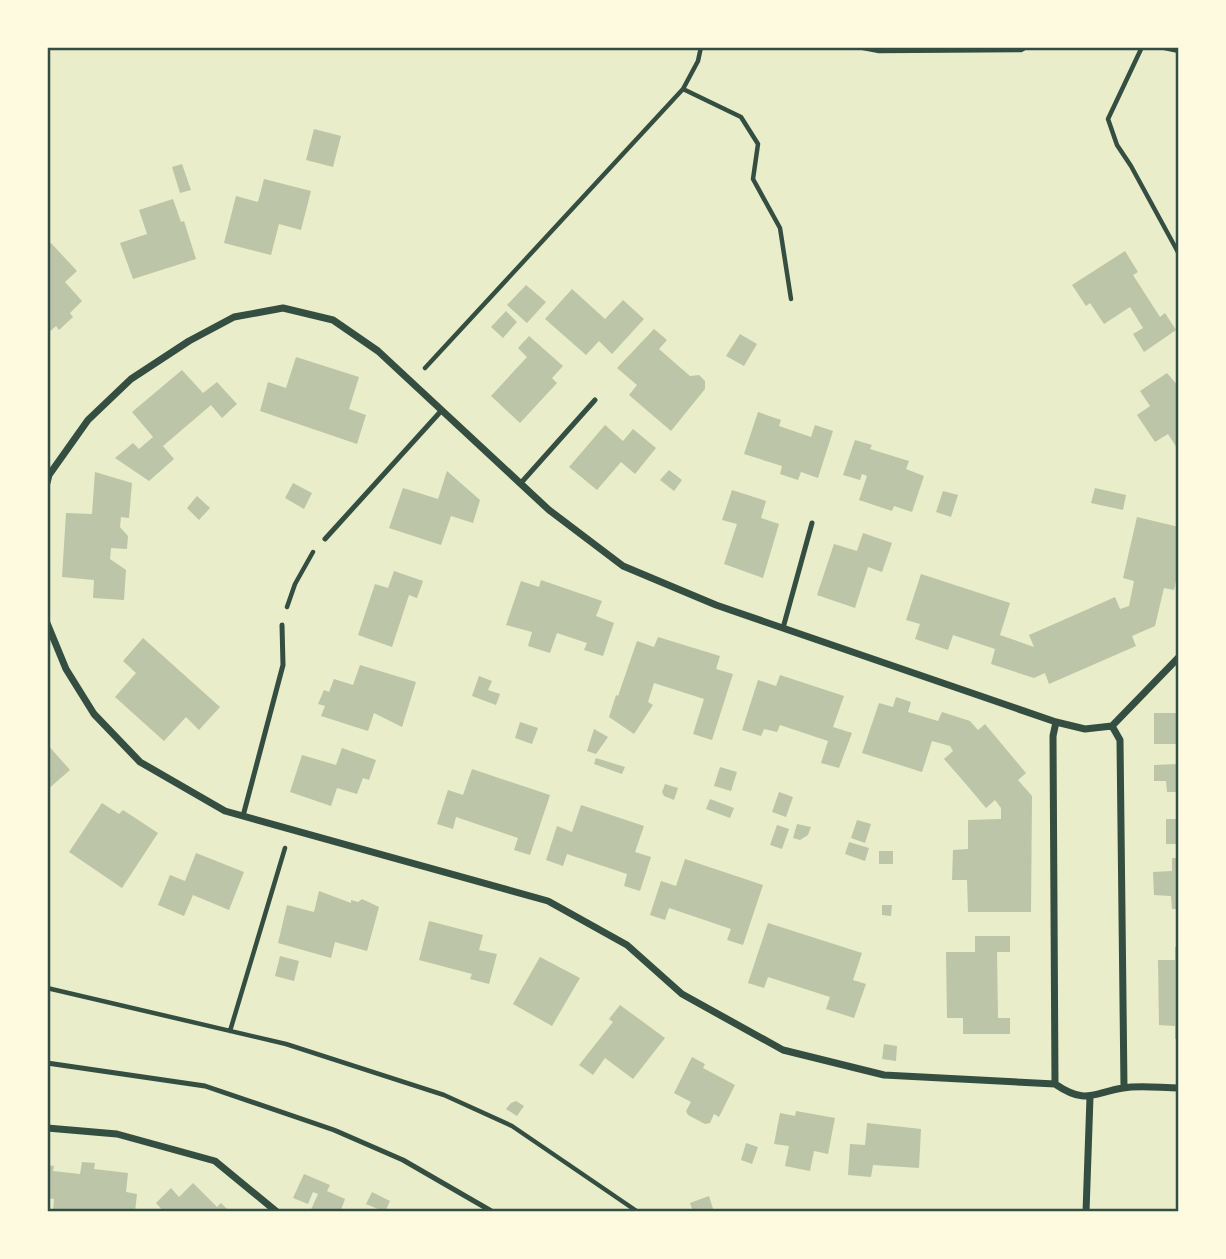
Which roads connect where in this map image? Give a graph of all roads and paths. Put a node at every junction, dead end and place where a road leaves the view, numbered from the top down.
1 (701, 47) edge
2 (858, 47) edge
3 (1027, 47) edge
4 (1142, 47) edge
5 (1160, 47) edge
6 (1179, 51) edge
7 (684, 89) junction
8 (1179, 254) edge
9 (791, 299) dead end
10 (412, 382) junction
11 (595, 400) dead end
12 (442, 410) junction
13 (47, 483) edge
14 (520, 484) junction
15 (812, 523) dead end
16 (325, 539) joint
17 (47, 623) edge
18 (282, 625) joint
19 (783, 628) junction
20 (1179, 657) edge
21 (1056, 722) junction
22 (1112, 726) junction
23 (243, 816) junction
24 (290, 829) junction
25 (47, 988) edge
26 (229, 1031) junction
27 (47, 1063) edge
28 (1055, 1084) junction
29 (1124, 1088) junction
30 (1179, 1088) edge
31 (1090, 1097) junction
32 (47, 1128) edge
33 (277, 1212) edge
34 (493, 1212) edge
35 (638, 1212) edge
36 (1086, 1212) edge

1 - 7 path
2 - 3 path
4 - 8 path
5 - 6 path
7 - 9 path
7 - 10 path
10 - 12 street
10 - 13 street
11 - 14 lane
12 - 14 street
12 - 16 lane
14 - 19 street
15 - 19 lane
16 - 18 path
17 - 23 street
18 - 23 lane
19 - 21 street
20 - 22 street
21 - 22 street
21 - 28 street
22 - 29 street
23 - 24 street
24 - 26 path
24 - 28 street
25 - 26 path
26 - 35 path
27 - 34 lane
28 - 31 street
29 - 30 street
29 - 31 street
31 - 36 street
32 - 33 street

